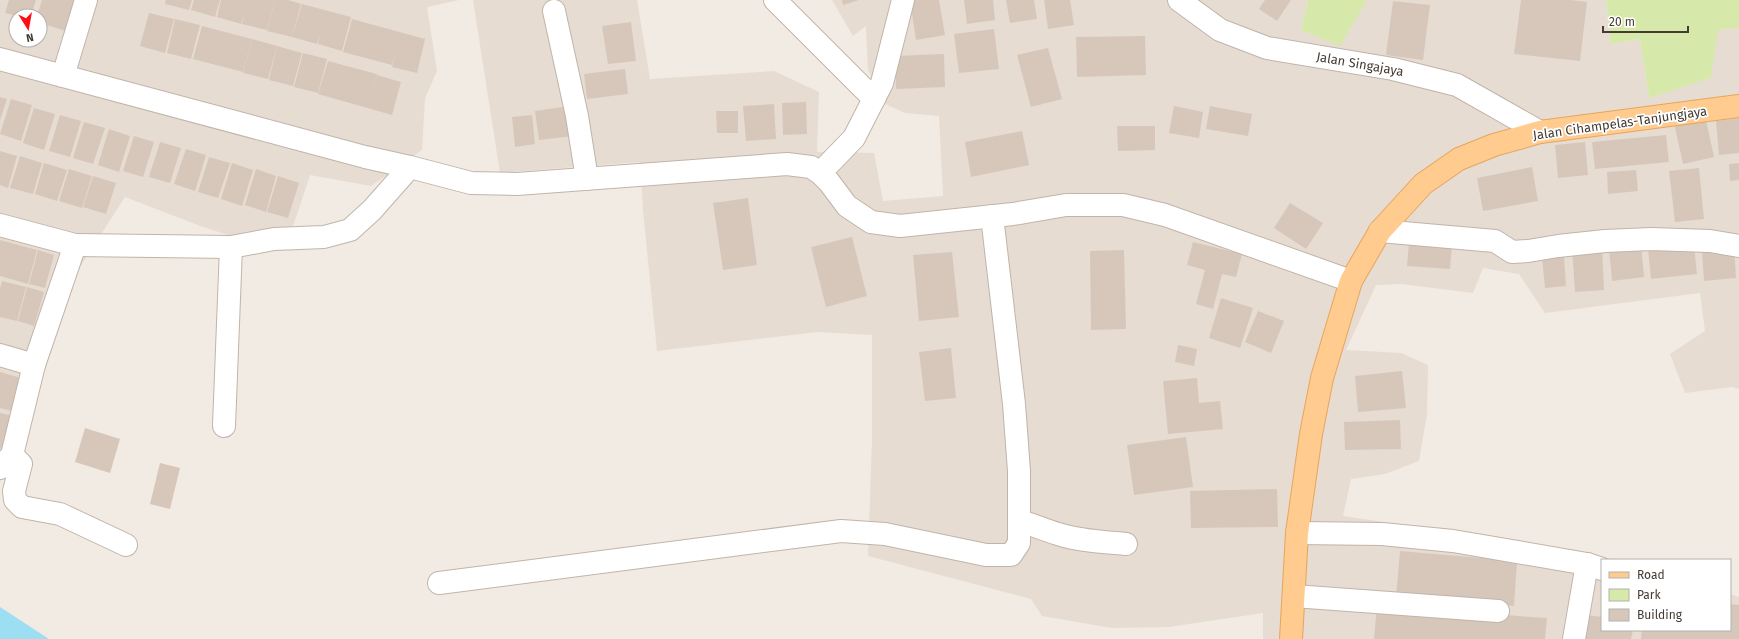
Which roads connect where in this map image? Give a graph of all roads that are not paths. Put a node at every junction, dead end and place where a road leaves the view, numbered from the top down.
1 (86, 0) edge
2 (775, 0) edge
3 (903, 0) edge
4 (1179, 0) edge
5 (554, 11) dead end
6 (0, 59) edge
7 (63, 76) junction
8 (874, 99) junction
9 (1739, 106) edge
10 (1540, 132) junction
11 (410, 167) junction
12 (820, 173) junction
13 (587, 179) junction
14 (992, 216) junction
15 (0, 225) edge
16 (1380, 231) junction
17 (75, 245) junction
18 (1739, 246) edge
19 (231, 247) junction
20 (1351, 281) junction
21 (0, 355) edge
22 (34, 364) junction
23 (224, 426) dead end
24 (6, 461) edge
25 (1019, 521) junction
26 (1297, 534) junction
27 (1126, 544) dead end
28 (126, 545) dead end
29 (1595, 566) edge
30 (439, 583) dead end
31 (1294, 596) junction
32 (1498, 611) dead end
33 (1291, 639) edge
34 (1574, 639) edge

1 - 7 street
2 - 8 street
3 - 8 street
4 - 10 street, Jalan Singajaya
5 - 13 street
6 - 7 street
7 - 11 street
8 - 12 street
9 - 10 main road, Jalan Cihampelas-Tanjungjaya
10 - 16 main road, Jalan Cihampelas-Tanjungjaya
11 - 13 street
11 - 19 street
12 - 13 street
12 - 14 street
14 - 20 street
14 - 25 street
15 - 17 street
16 - 18 street
16 - 20 main road, Jalan Cihampelas-Tanjungjaya
17 - 19 street
17 - 22 street
19 - 23 street
20 - 26 main road, Jalan Cihampelas-Tanjungjaya
21 - 22 street
22 - 24 street
24 - 28 street
25 - 27 street
25 - 30 street
26 - 29 street
26 - 31 main road, Jalan Cihampelas-Tanjungjaya
29 - 34 street
31 - 32 street
31 - 33 main road, Jalan Cihampelas-Tanjungjaya

